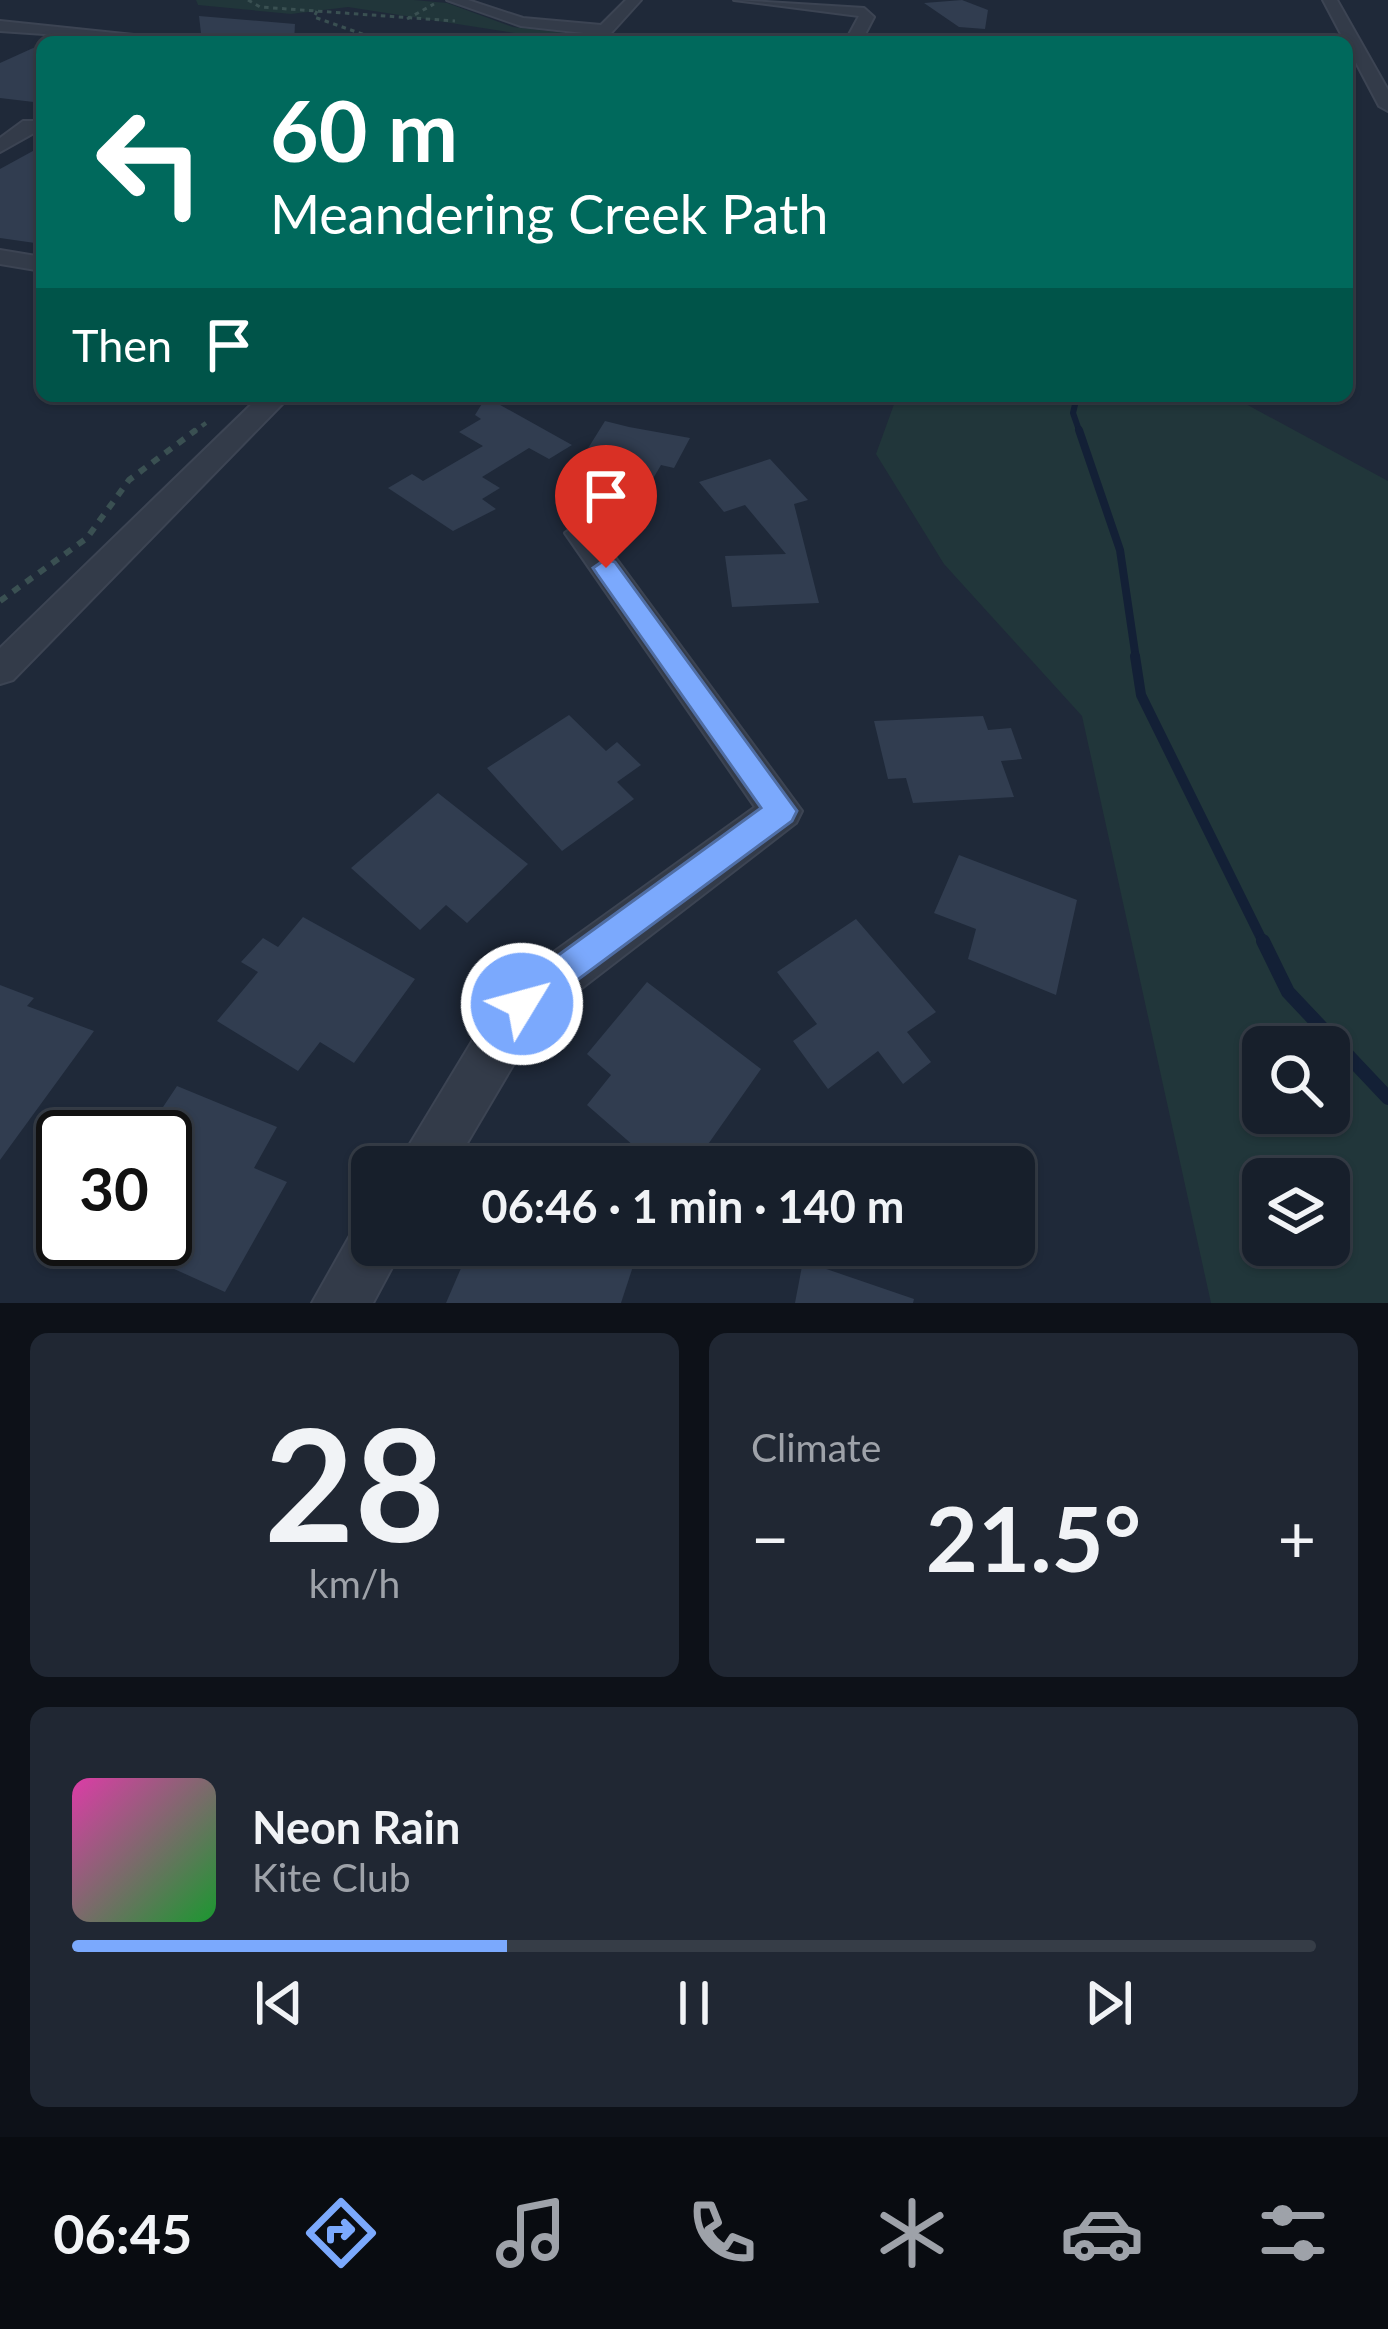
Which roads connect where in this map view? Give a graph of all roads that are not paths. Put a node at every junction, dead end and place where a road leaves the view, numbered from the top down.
1 (451, 0) edge
2 (634, 0) edge
3 (741, 0) edge
4 (1330, 0) edge
5 (0, 26) edge
6 (96, 36) edge
7 (598, 36) edge
8 (857, 36) edge
9 (1350, 36) edge
10 (1353, 42) edge
11 (1388, 106) edge
12 (0, 120) edge
13 (0, 146) edge
14 (0, 257) edge
15 (36, 263) edge
16 (270, 402) edge
17 (581, 533) dead end
18 (0, 670) edge
19 (436, 1146) edge
20 (363, 1266) edge
21 (341, 1303) edge

1 - 7 street
2 - 7 street
3 - 8 street
4 - 9 street
5 - 6 street
10 - 11 street
12 - 13 street
14 - 15 street
16 - 18 street
17 - 19 street
20 - 21 street

